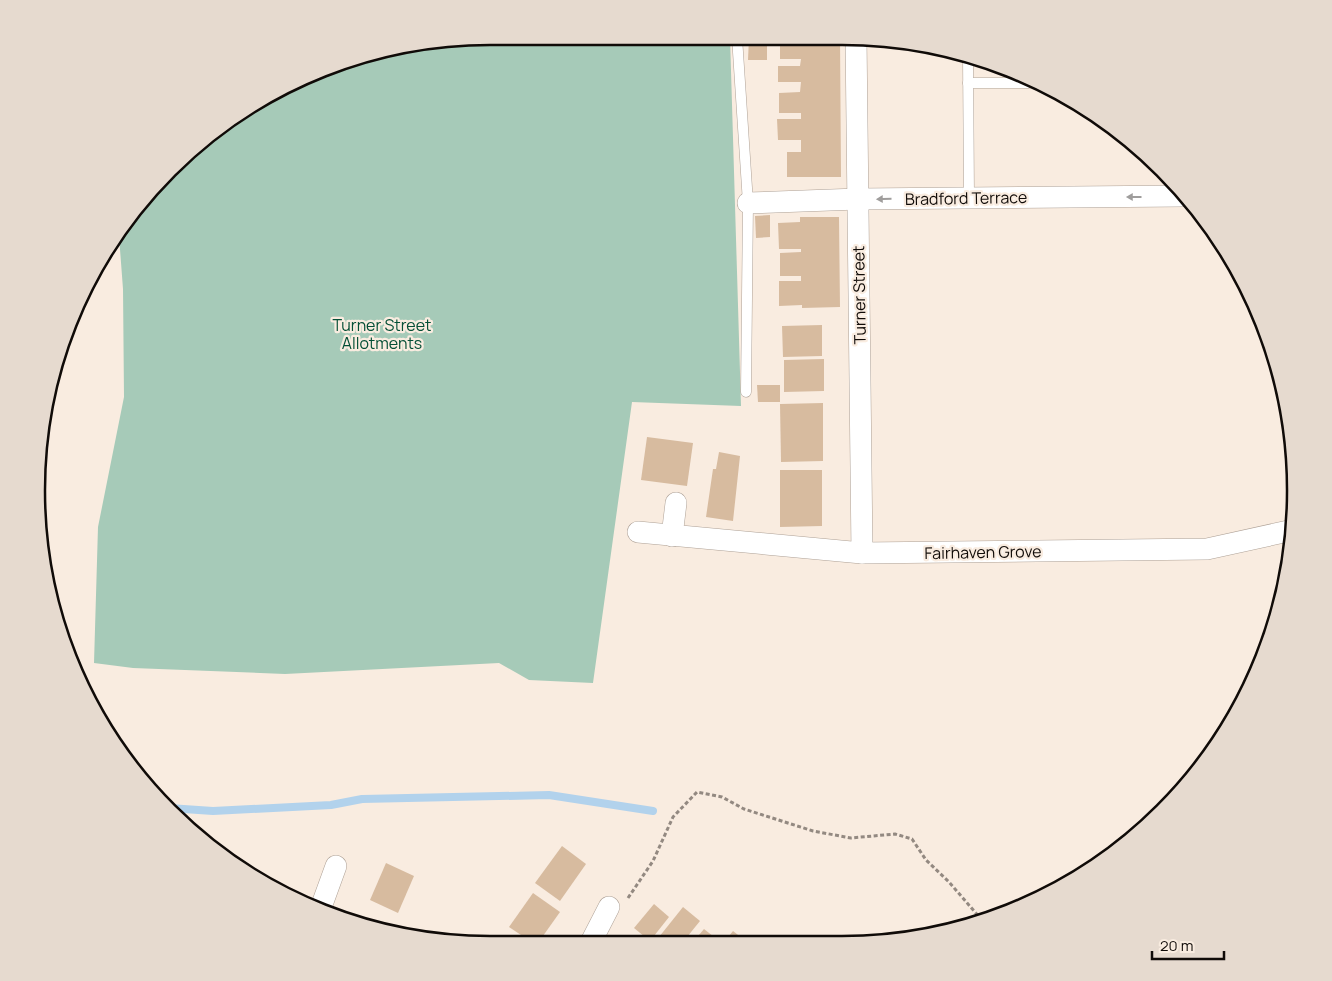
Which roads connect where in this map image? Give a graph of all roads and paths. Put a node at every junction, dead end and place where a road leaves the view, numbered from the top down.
1 (738, 45) edge
2 (856, 46) edge
3 (968, 64) edge
4 (968, 83) junction
5 (1021, 83) edge
6 (1175, 196) edge
7 (969, 198) junction
8 (858, 199) junction
9 (748, 203) junction
10 (746, 392) dead end
11 (676, 503) dead end
12 (638, 532) dead end
13 (1285, 532) edge
14 (672, 536) junction
15 (862, 553) junction
16 (336, 866) dead end
17 (323, 903) edge
18 (609, 907) joint
19 (977, 915) edge
20 (595, 936) edge

1 - 9 lane
2 - 8 street, Turner Street
3 - 4 lane
4 - 5 lane
4 - 7 lane
6 -> 7 street, Bradford Terrace
7 -> 8 street, Bradford Terrace
8 - 9 street, Bradford Terrace
8 - 15 street, Turner Street
9 - 10 lane
11 - 14 street
12 - 14 street, Fairhaven Grove
13 - 15 street, Fairhaven Grove
14 - 15 street, Fairhaven Grove
16 - 17 street
18 - 19 path
18 - 20 street

